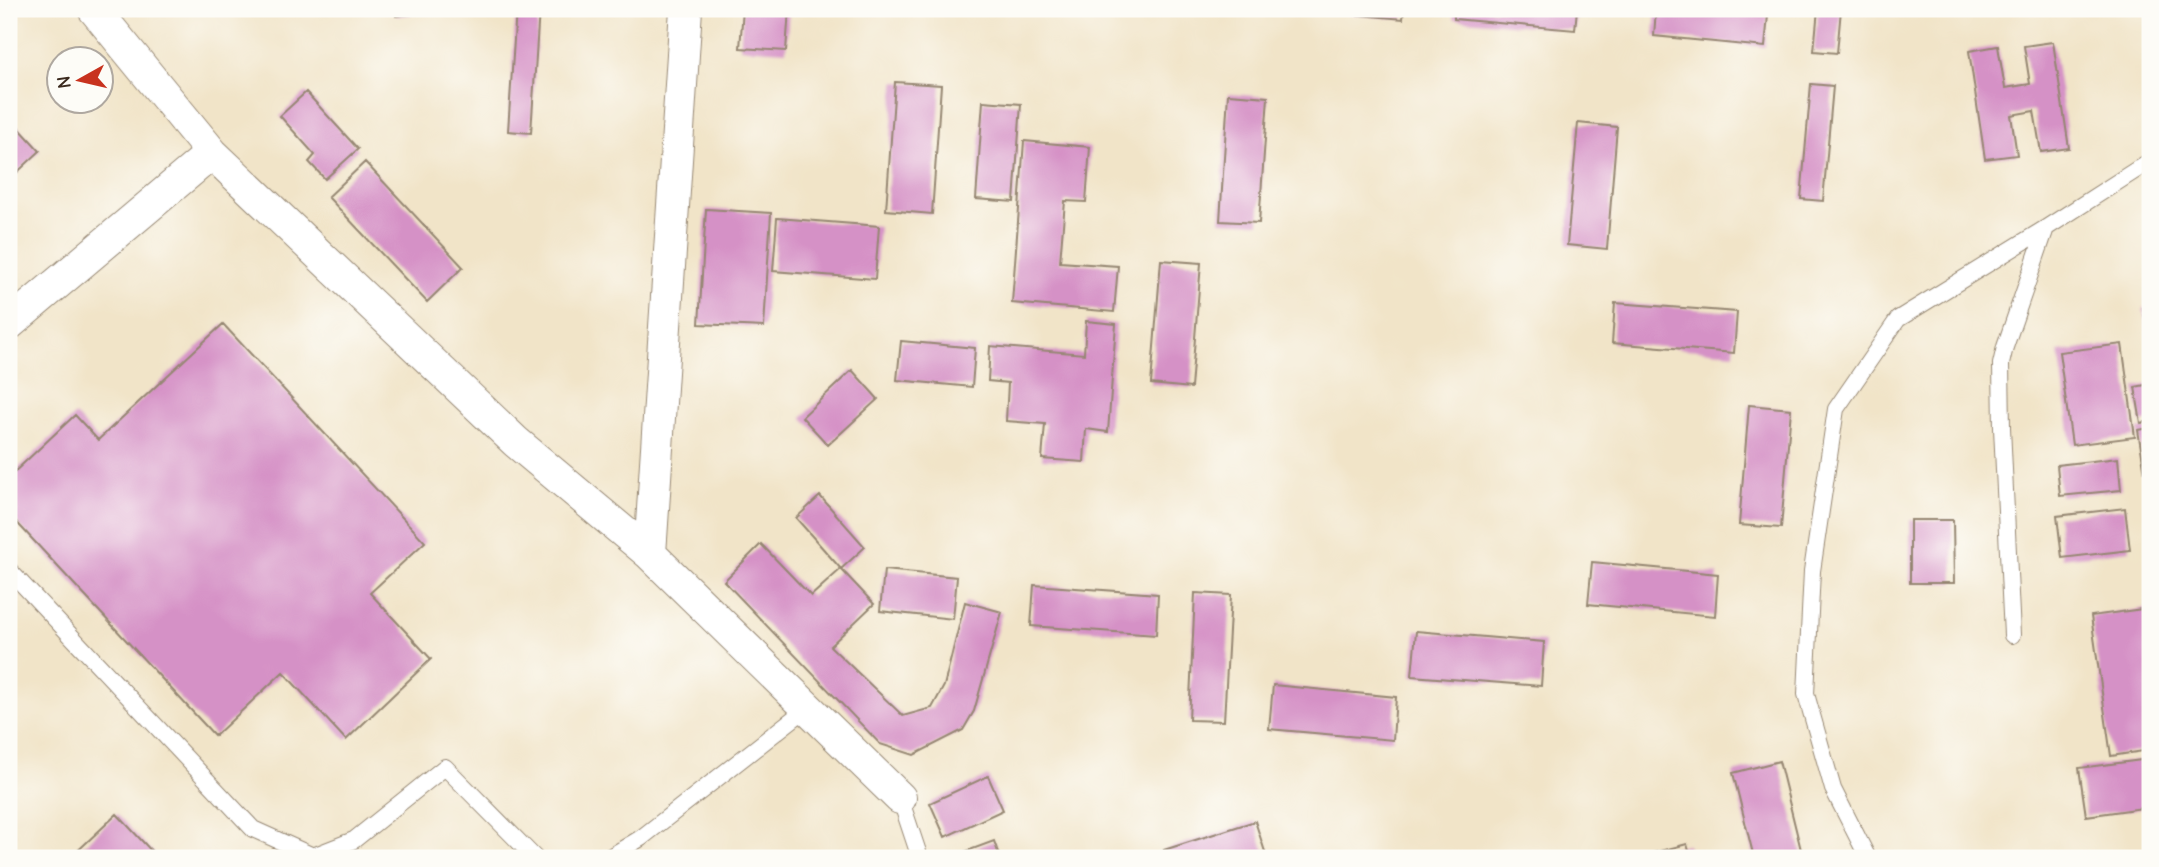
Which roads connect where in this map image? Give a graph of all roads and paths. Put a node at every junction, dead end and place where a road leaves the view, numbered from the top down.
1 (94, 9) edge
2 (686, 9) edge
3 (212, 153) junction
4 (2150, 161) edge
5 (2046, 228) junction
6 (9, 324) edge
7 (650, 554) junction
8 (9, 570) edge
9 (2012, 635) dead end
10 (807, 708) junction
11 (900, 799) joint
12 (316, 857) edge
13 (535, 858) edge
14 (608, 858) edge
15 (920, 858) edge
16 (1868, 858) edge

1 - 3 street
2 - 7 street
3 - 6 street
3 - 7 street
4 - 5 lane
5 - 9 lane
5 - 16 lane
7 - 10 street
8 - 12 lane
10 - 11 street
10 - 14 lane
11 - 15 lane
12 - 13 lane

